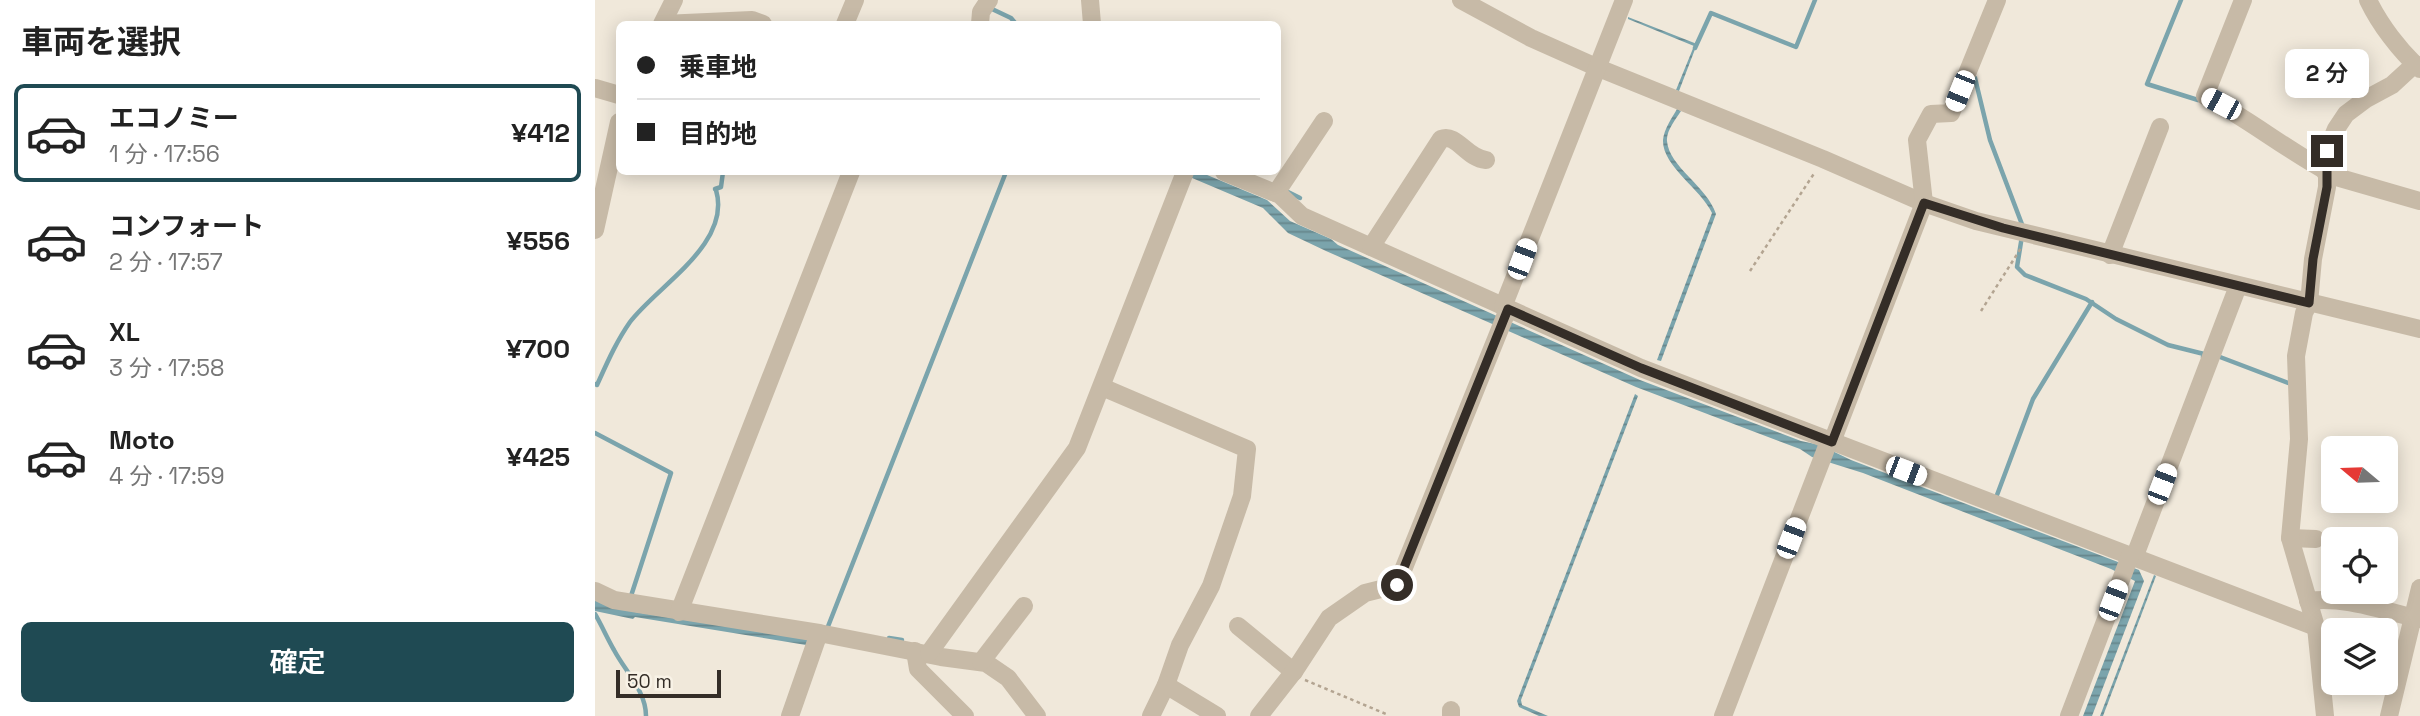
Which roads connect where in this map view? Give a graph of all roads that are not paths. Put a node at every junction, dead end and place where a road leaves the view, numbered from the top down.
1 (674, 0) edge
2 (855, 0) edge
3 (989, 0) edge
4 (1090, 0) edge
5 (1461, 0) edge
6 (1624, 0) edge
7 (1997, 0) edge
8 (2243, 0) edge
9 (2368, 0) edge
10 (664, 21) edge
11 (728, 21) edge
12 (755, 21) edge
13 (846, 21) edge
14 (980, 21) edge
15 (1092, 21) edge
16 (2417, 63) edge
17 (1596, 67) junction
18 (595, 88) edge
19 (616, 94) edge
20 (1324, 121) dead end
21 (2160, 127) dead end
22 (616, 136) edge
23 (1486, 160) dead end
24 (2326, 172) junction
25 (850, 175) edge
26 (1184, 175) edge
27 (1232, 175) edge
28 (1276, 192) junction
29 (2420, 201) edge
30 (1924, 203) junction
31 (595, 230) edge
32 (1371, 247) junction
33 (2110, 255) junction
34 (2238, 286) junction
35 (2309, 303) junction
36 (1506, 308) junction
37 (2420, 329) edge
38 (1101, 387) junction
39 (1827, 448) junction
40 (2290, 538) junction
41 (2315, 539) dead end
42 (2128, 564) junction
43 (2420, 588) edge
44 (595, 591) edge
45 (2308, 601) junction
46 (1024, 606) dead end
47 (679, 612) junction
48 (2417, 618) edge
49 (1238, 626) dead end
50 (2316, 627) junction
51 (818, 633) junction
52 (981, 662) junction
53 (918, 663) junction
54 (1293, 674) junction
55 (1166, 685) junction
56 (790, 716) edge
57 (965, 716) edge
58 (1037, 716) edge
59 (1151, 716) edge
60 (1217, 716) edge
61 (1259, 716) edge
62 (1723, 716) edge
63 (2069, 716) edge
64 (2325, 716) edge
65 (2389, 716) edge

1 - 10 street
2 - 13 street
3 - 14 street
4 - 15 street
5 - 17 street
6 - 17 street
7 - 30 street
8 - 24 street
9 - 16 street
11 - 12 street
16 - 24 street
17 - 30 street
17 - 36 street
18 - 19 street
20 - 28 street
21 - 33 street
22 - 31 street
23 - 32 street
24 - 29 street
24 - 35 street
25 - 47 street
26 - 38 street
27 - 28 street
28 - 32 street
30 - 33 street
30 - 39 street
32 - 36 street
33 - 34 street
34 - 35 street
34 - 42 street
35 - 37 street
35 - 40 street
36 - 39 street
36 - 54 street
38 - 53 street
38 - 55 street
39 - 42 street
39 - 62 street
40 - 41 street
40 - 45 street
42 - 50 street
42 - 63 street
43 - 48 street
44 - 47 street
45 - 48 street
45 - 50 street
46 - 52 street
47 - 51 street
48 - 65 street
49 - 54 street
50 - 64 street
51 - 53 street
51 - 56 street
52 - 53 street
52 - 58 street
53 - 57 street
54 - 61 street
55 - 59 street
55 - 60 street

